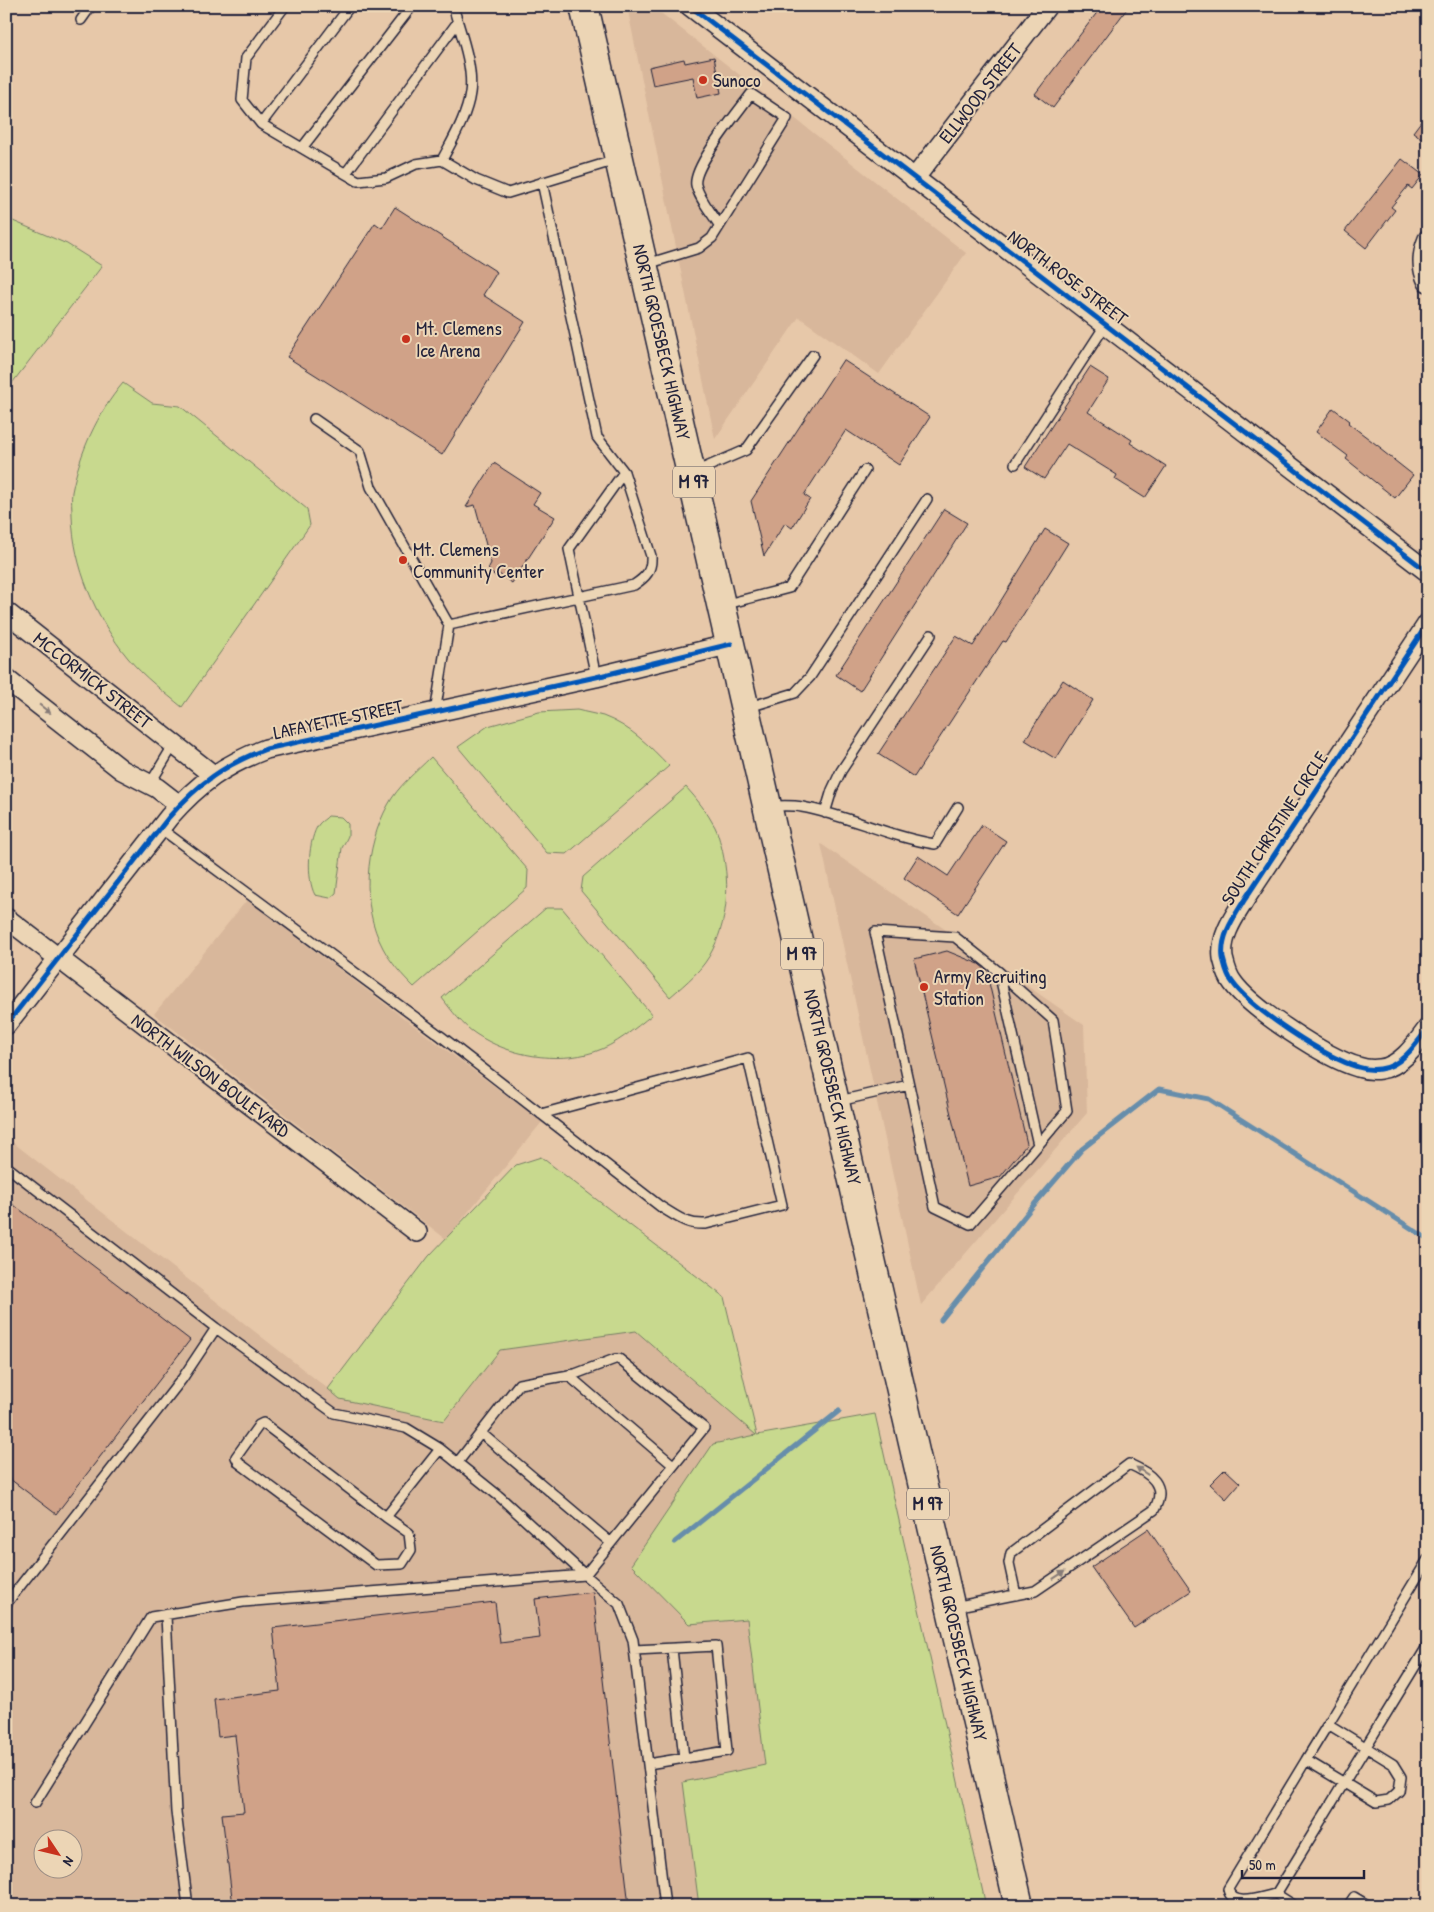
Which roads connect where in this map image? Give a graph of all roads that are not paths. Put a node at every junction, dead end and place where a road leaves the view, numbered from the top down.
1 (91, 6) edge
2 (286, 6) edge
3 (350, 6) edge
4 (412, 6) edge
5 (453, 6) edge
6 (584, 6) edge
7 (690, 6) edge
8 (1047, 6) edge
9 (81, 20) dead end
10 (457, 23) junction
11 (261, 124) junction
12 (302, 148) junction
13 (620, 159) junction
14 (442, 160) junction
15 (346, 173) junction
16 (914, 179) junction
17 (542, 182) junction
18 (719, 225) junction
19 (1428, 240) edge
20 (644, 265) junction
21 (1428, 282) edge
22 (1106, 324) junction
23 (813, 355) dead end
24 (314, 419) dead end
25 (1015, 464) dead end
26 (865, 470) dead end
27 (624, 472) junction
28 (692, 473) junction
29 (927, 499) dead end
30 (1428, 572) edge
31 (580, 598) junction
32 (722, 605) junction
33 (8, 616) edge
34 (1428, 623) edge
35 (449, 625) junction
36 (931, 635) dead end
37 (731, 644) junction
38 (596, 677) junction
39 (6, 679) edge
40 (746, 708) junction
41 (435, 713) junction
42 (174, 744) junction
43 (213, 775) junction
44 (150, 784) junction
45 (179, 805) junction
46 (768, 806) junction
47 (958, 807) dead end
48 (825, 813) junction
49 (160, 828) junction
50 (6, 918) edge
51 (59, 958) junction
52 (999, 972) junction
53 (6, 1025) edge
54 (1428, 1028) edge
55 (909, 1085) junction
56 (836, 1102) junction
57 (541, 1114) junction
58 (1038, 1145) junction
59 (6, 1166) edge
60 (417, 1232) dead end
61 (216, 1328) junction
62 (568, 1375) junction
63 (481, 1433) junction
64 (440, 1449) junction
65 (458, 1462) junction
66 (673, 1465) junction
67 (386, 1518) junction
68 (611, 1543) junction
69 (1428, 1558) edge
70 (585, 1575) junction
71 (1016, 1595) junction
72 (6, 1604) edge
73 (951, 1607) junction
74 (166, 1616) junction
75 (1428, 1644) edge
76 (672, 1649) junction
77 (634, 1650) junction
78 (1328, 1724) junction
79 (1365, 1746) junction
80 (684, 1758) junction
81 (1306, 1760) junction
82 (648, 1764) junction
83 (1343, 1783) junction
84 (35, 1803) dead end
85 (1276, 1894) junction
86 (188, 1906) edge
87 (665, 1906) edge
88 (1020, 1906) edge
89 (1295, 1906) edge
90 (1348, 1906) edge
91 (1369, 1906) edge

1 - 9 lane
2 - 11 lane
3 - 11 lane
4 - 12 lane
5 - 10 lane
6 - 13 main road, NORTH GROESBECK HIGHWAY / M 97
7 - 16 street, NORTH ROSE STREET
8 - 16 street, ELLWOOD STREET
10 - 14 lane
10 - 15 lane
11 - 12 lane
12 - 15 lane
13 - 17 lane
13 - 20 main road, NORTH GROESBECK HIGHWAY / M 97
14 - 15 lane
14 - 17 lane
16 - 22 street, NORTH ROSE STREET
17 - 27 lane
18 - 18 lane
18 - 20 lane
19 - 21 street
20 - 28 main road, NORTH GROESBECK HIGHWAY / M 97
22 - 25 lane
22 - 30 street, NORTH ROSE STREET
23 - 28 lane
24 - 35 lane
26 - 32 lane
27 - 31 lane
27 - 31 lane
28 - 32 main road, NORTH GROESBECK HIGHWAY / M 97
29 - 40 lane
31 - 35 lane
31 - 38 lane
32 - 37 main road, NORTH GROESBECK HIGHWAY / M 97
33 - 42 street, MCCORMICK STREET
34 - 54 street, SOUTH CHRISTINE CIRCLE
35 - 41 lane
36 - 48 lane
37 - 38 street, LAFAYETTE STREET
37 - 40 main road, NORTH GROESBECK HIGHWAY / M 97
38 - 41 street, LAFAYETTE STREET
39 -> 44 street
40 - 46 main road, NORTH GROESBECK HIGHWAY / M 97
41 - 43 street, LAFAYETTE STREET
42 - 43 street, MCCORMICK STREET
42 - 44 lane
43 - 45 street, LAFAYETTE STREET
44 - 45 street
45 - 49 street, LAFAYETTE STREET
46 - 48 lane
46 - 56 main road, NORTH GROESBECK HIGHWAY / M 97
47 - 48 lane
49 - 51 street, LAFAYETTE STREET
49 - 57 lane
50 - 51 street, NORTH WILSON BOULEVARD
51 - 53 street, LAFAYETTE STREET
51 - 60 street, NORTH WILSON BOULEVARD
52 - 55 lane
52 - 58 lane
52 - 58 lane
55 - 56 lane
55 - 58 lane
56 - 73 main road, NORTH GROESBECK HIGHWAY / M 97
57 - 57 lane
59 - 61 lane
61 - 64 lane
61 - 72 lane
62 - 63 lane
62 - 66 lane
62 - 66 lane
63 - 65 lane
63 - 68 lane
64 - 65 lane
64 - 67 lane
65 - 70 lane
66 - 68 lane
67 - 67 lane
68 - 70 lane
69 - 78 lane
70 - 74 lane
70 - 77 lane
71 -> 71 lane
71 - 73 lane
73 - 88 main road, NORTH GROESBECK HIGHWAY / M 97
74 - 84 lane
74 - 86 lane
75 - 79 lane
76 - 77 lane
76 - 80 lane
76 - 80 lane
77 - 82 lane
78 - 79 lane
78 - 81 lane
79 - 83 lane
79 - 83 lane
80 - 82 lane
81 - 83 lane
81 - 85 lane
82 - 87 lane
83 - 85 lane
85 - 89 lane
90 - 91 lane

